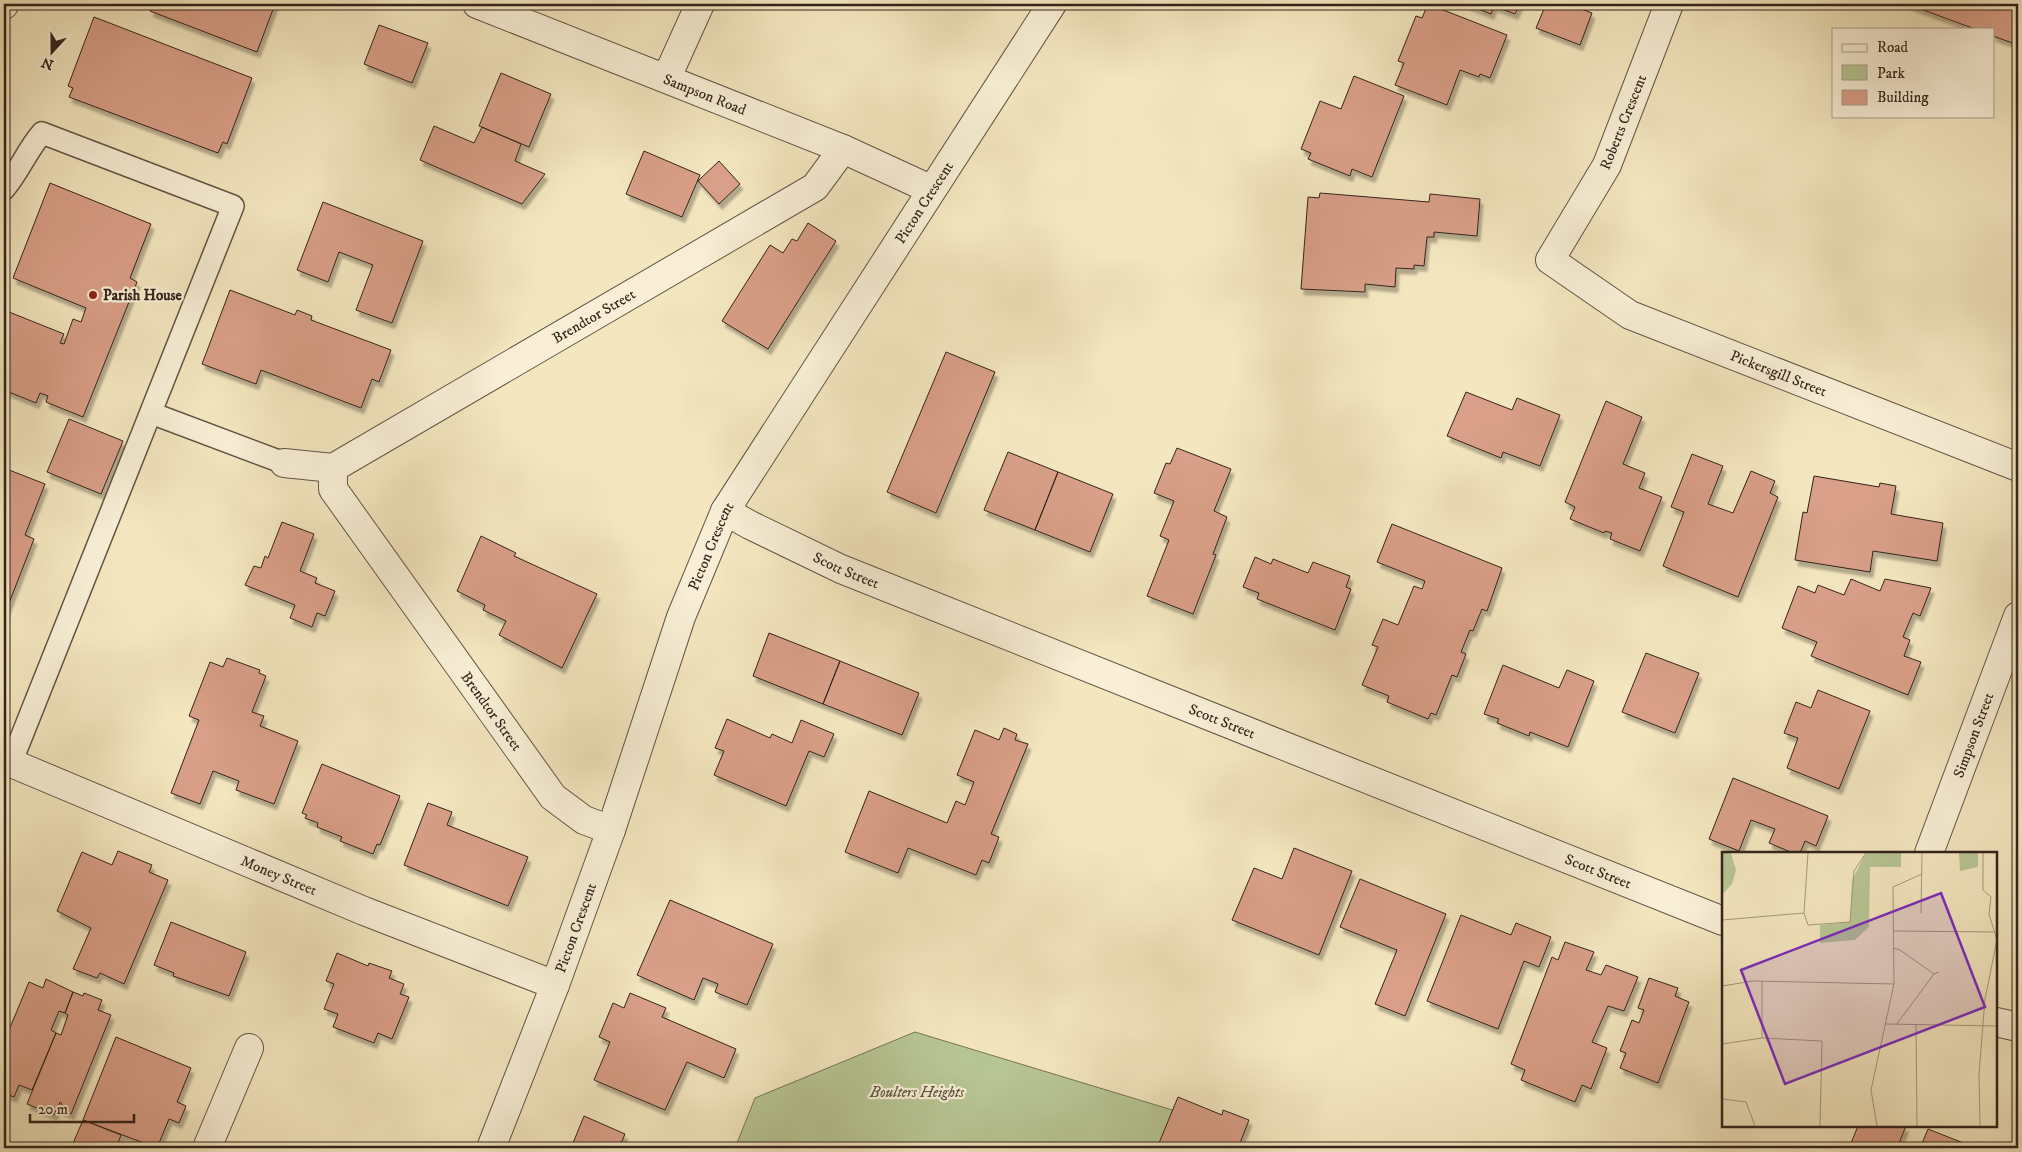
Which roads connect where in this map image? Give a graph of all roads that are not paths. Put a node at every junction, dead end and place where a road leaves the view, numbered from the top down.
1 (477, 4) edge
2 (700, 4) edge
3 (1052, 4) edge
4 (1669, 4) edge
5 (666, 77) junction
6 (843, 149) junction
7 (9, 183) edge
8 (930, 189) junction
9 (1550, 260) joint
10 (151, 413) junction
11 (284, 463) joint
12 (2018, 467) edge
13 (332, 468) junction
14 (725, 511) junction
15 (2018, 616) edge
16 (7, 761) edge
17 (611, 830) junction
18 (1929, 852) edge
19 (1722, 921) edge
20 (555, 985) junction
21 (1997, 1022) edge
22 (2018, 1027) edge
23 (249, 1048) dead end
24 (207, 1148) edge
25 (491, 1148) edge

1 - 5 street, Sampson Road
2 - 5 street
3 - 8 street, Picton Crescent
4 - 9 street, Roberts Crescent
5 - 6 street, Sampson Road
6 - 8 street, Sampson Road
6 - 13 street, Brendtor Street
7 - 10 lane
8 - 14 street, Picton Crescent
9 - 12 street, Pickersgill Street
10 - 11 lane
10 - 16 lane
11 - 13 street
13 - 17 street, Brendtor Street
14 - 17 street, Picton Crescent
14 - 19 street, Scott Street
15 - 18 street, Simpson Street
16 - 20 street, Money Street
17 - 20 street, Picton Crescent
20 - 25 street, Picton Crescent
21 - 22 street
23 - 24 street

